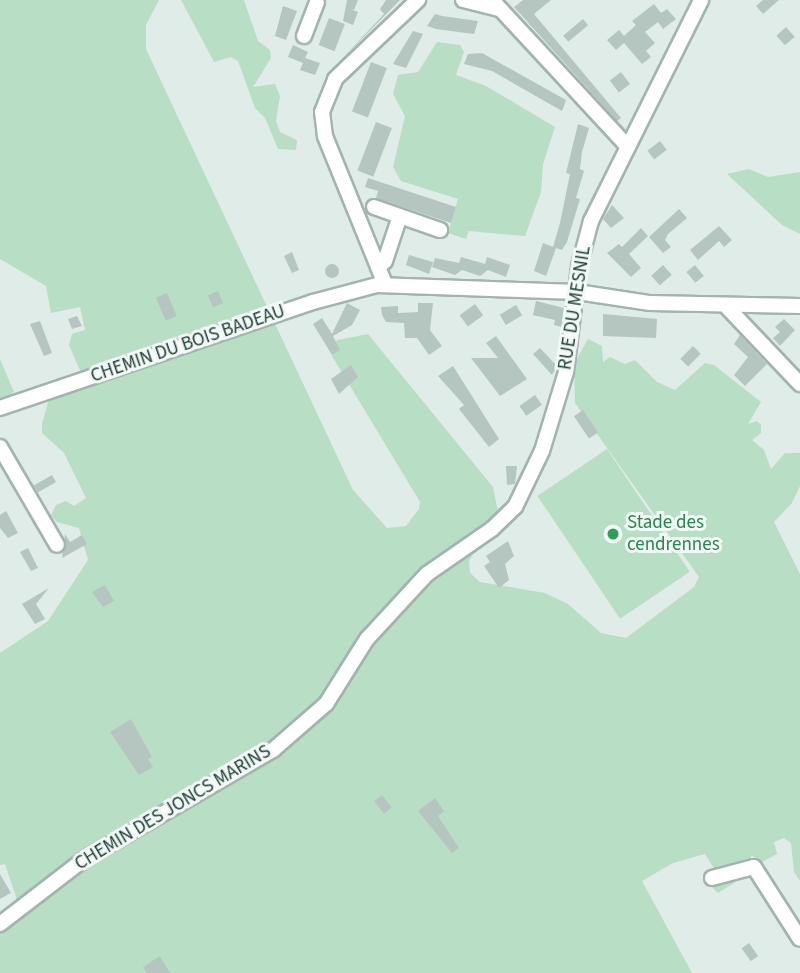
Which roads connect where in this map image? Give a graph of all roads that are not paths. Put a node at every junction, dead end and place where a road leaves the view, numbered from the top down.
1 (418, 0) edge
2 (464, 0) edge
3 (701, 0) edge
4 (320, 2) edge
5 (496, 4) edge
6 (304, 36) dead end
7 (628, 147) junction
8 (374, 207) dead end
9 (400, 216) junction
10 (440, 230) dead end
11 (378, 267) junction
12 (381, 285) junction
13 (577, 292) junction
14 (725, 305) junction
15 (800, 306) edge
16 (800, 384) edge
17 (0, 408) edge
18 (0, 447) edge
19 (515, 507) joint
20 (57, 545) dead end
21 (712, 878) dead end
22 (0, 924) edge
23 (800, 939) edge

1 - 11 street
2 - 5 street
3 - 7 street, RUE DU MESNIL
4 - 6 street
5 - 7 street
7 - 13 street, RUE DU MESNIL
8 - 9 street
9 - 10 street
9 - 11 street
11 - 12 street
12 - 13 street
12 - 17 street, CHEMIN DU BOIS BADEAU
13 - 14 street
13 - 19 street, RUE DU MESNIL
14 - 15 street
14 - 16 street
18 - 20 street
19 - 22 street, CHEMIN DES JONCS MARINS
21 - 23 street

